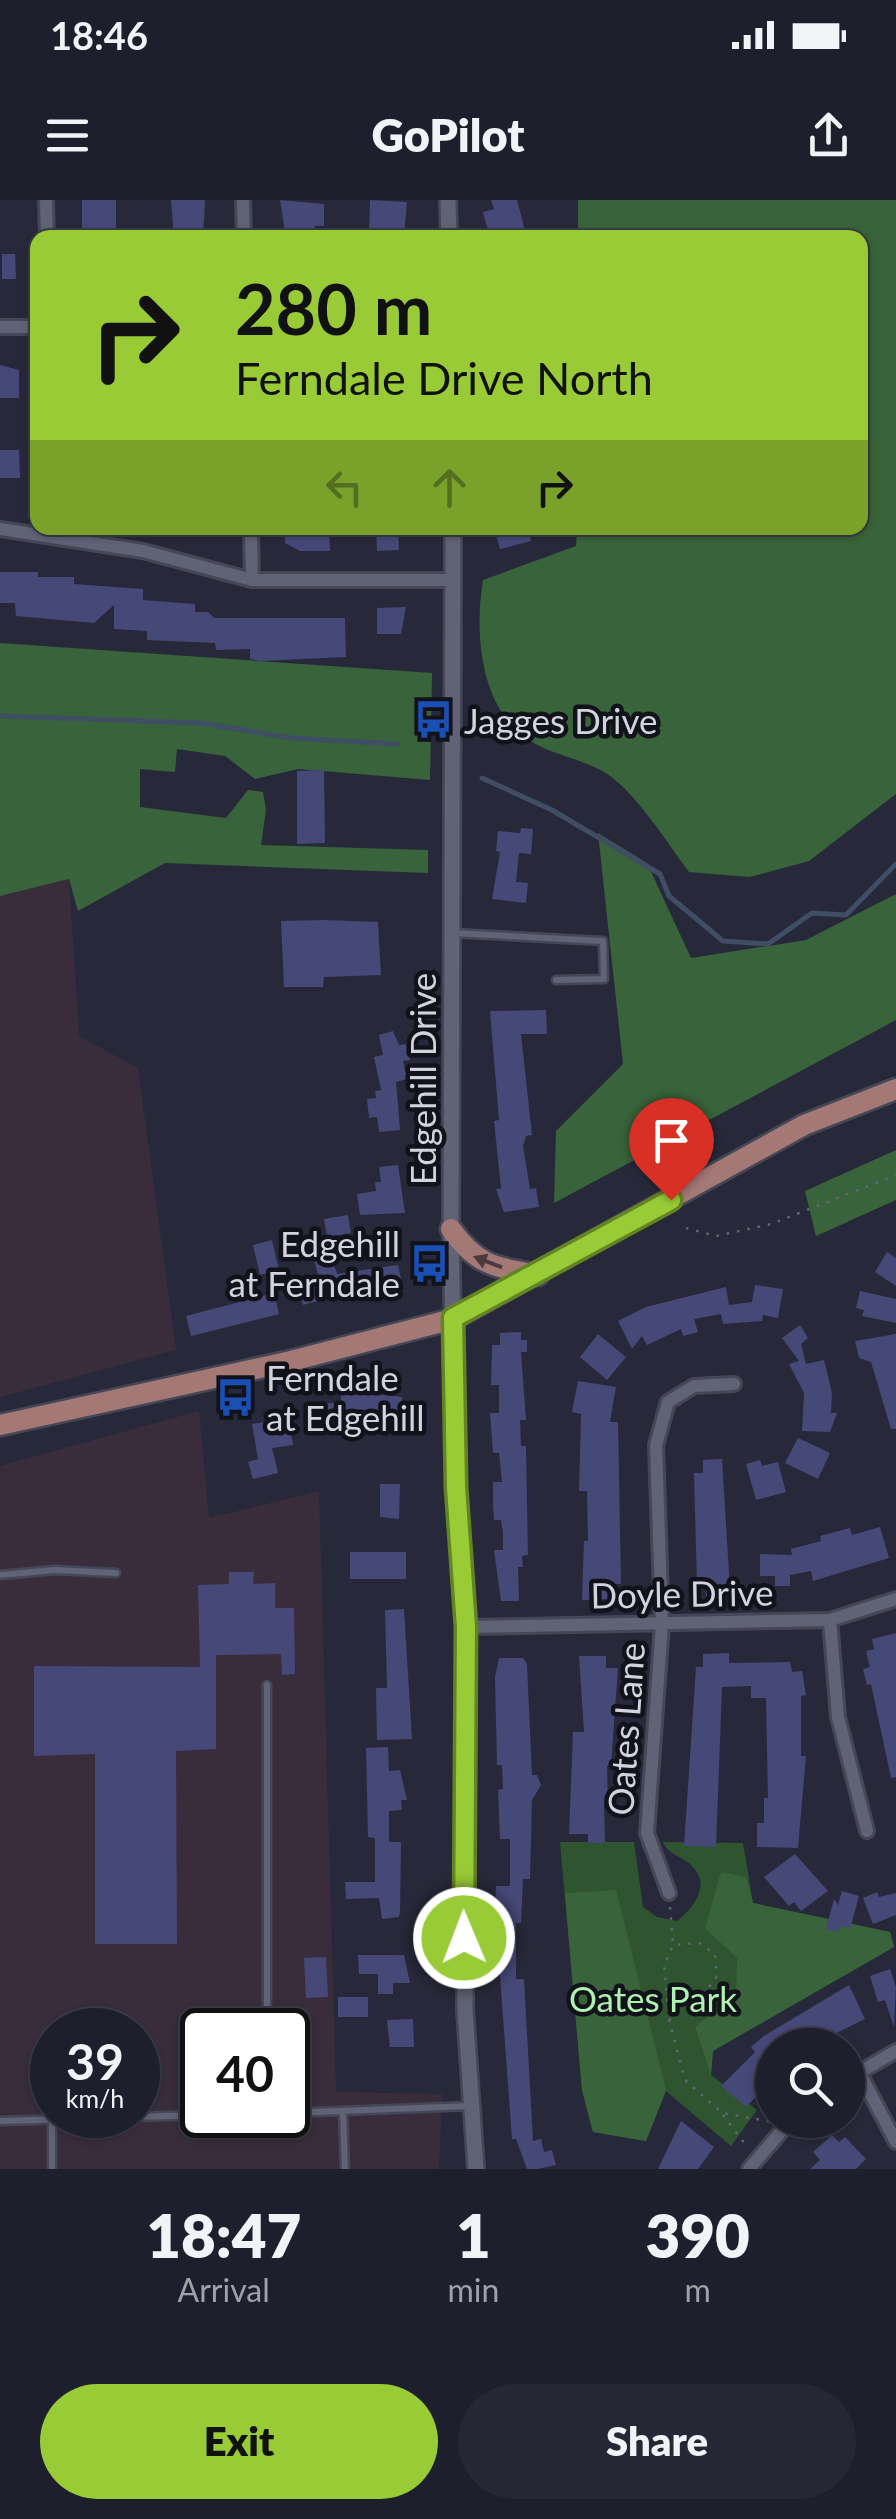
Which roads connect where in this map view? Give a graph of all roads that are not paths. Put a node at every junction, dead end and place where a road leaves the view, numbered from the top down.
1 (46, 200) edge
2 (243, 200) edge
3 (448, 200) edge
4 (47, 230) edge
5 (244, 230) edge
6 (448, 230) edge
7 (30, 327) edge
8 (0, 328) edge
9 (0, 529) edge
10 (30, 531) edge
11 (66, 535) edge
12 (250, 535) edge
13 (453, 535) edge
14 (252, 580) junction
15 (454, 580) junction
16 (452, 933) junction
17 (556, 980) dead end
18 (896, 1089) edge
19 (451, 1229) junction
20 (538, 1274) junction
21 (453, 1318) junction
22 (734, 1384) dead end
23 (0, 1424) edge
24 (116, 1574) dead end
25 (0, 1575) edge
26 (896, 1599) edge
27 (830, 1620) junction
28 (662, 1625) junction
29 (466, 1627) junction
30 (267, 1686) dead end
31 (867, 1831) dead end
32 (669, 1893) road end
33 (267, 2008) edge
34 (896, 2052) edge
35 (865, 2069) edge
36 (865, 2094) edge
37 (472, 2106) junction
38 (343, 2112) junction
39 (310, 2113) edge
40 (30, 2120) edge
41 (0, 2121) edge
42 (52, 2138) edge
43 (775, 2138) edge
44 (896, 2142) edge
45 (752, 2164) edge
46 (52, 2169) edge
47 (345, 2169) edge
48 (476, 2169) edge

1 - 4 street
2 - 5 street
3 - 6 street
7 - 8 street
9 - 10 street
11 - 14 street
12 - 14 street
13 - 15 street, Edgehill Drive
14 - 15 street
15 - 16 street, Edgehill Drive
16 - 17 lane
16 - 19 street, Edgehill Drive
18 - 20 main road
20 -> 19 main road
19 - 21 street, Edgehill Drive
20 - 21 main road
21 - 23 main road
21 - 29 street, Edgehill Drive
22 - 28 street, Oates Lane
24 - 25 lane
26 - 27 street, Doyle Drive
27 - 28 street, Doyle Drive
27 - 31 street
28 - 29 street, Doyle Drive
28 - 32 street, Oates Lane
29 - 37 street, Edgehill Drive
30 - 33 lane
34 - 35 street
36 - 44 street
37 - 38 lane
37 - 48 street, Edgehill Drive
38 - 39 lane
38 - 47 lane
40 - 41 lane
42 - 46 lane
43 - 45 street

